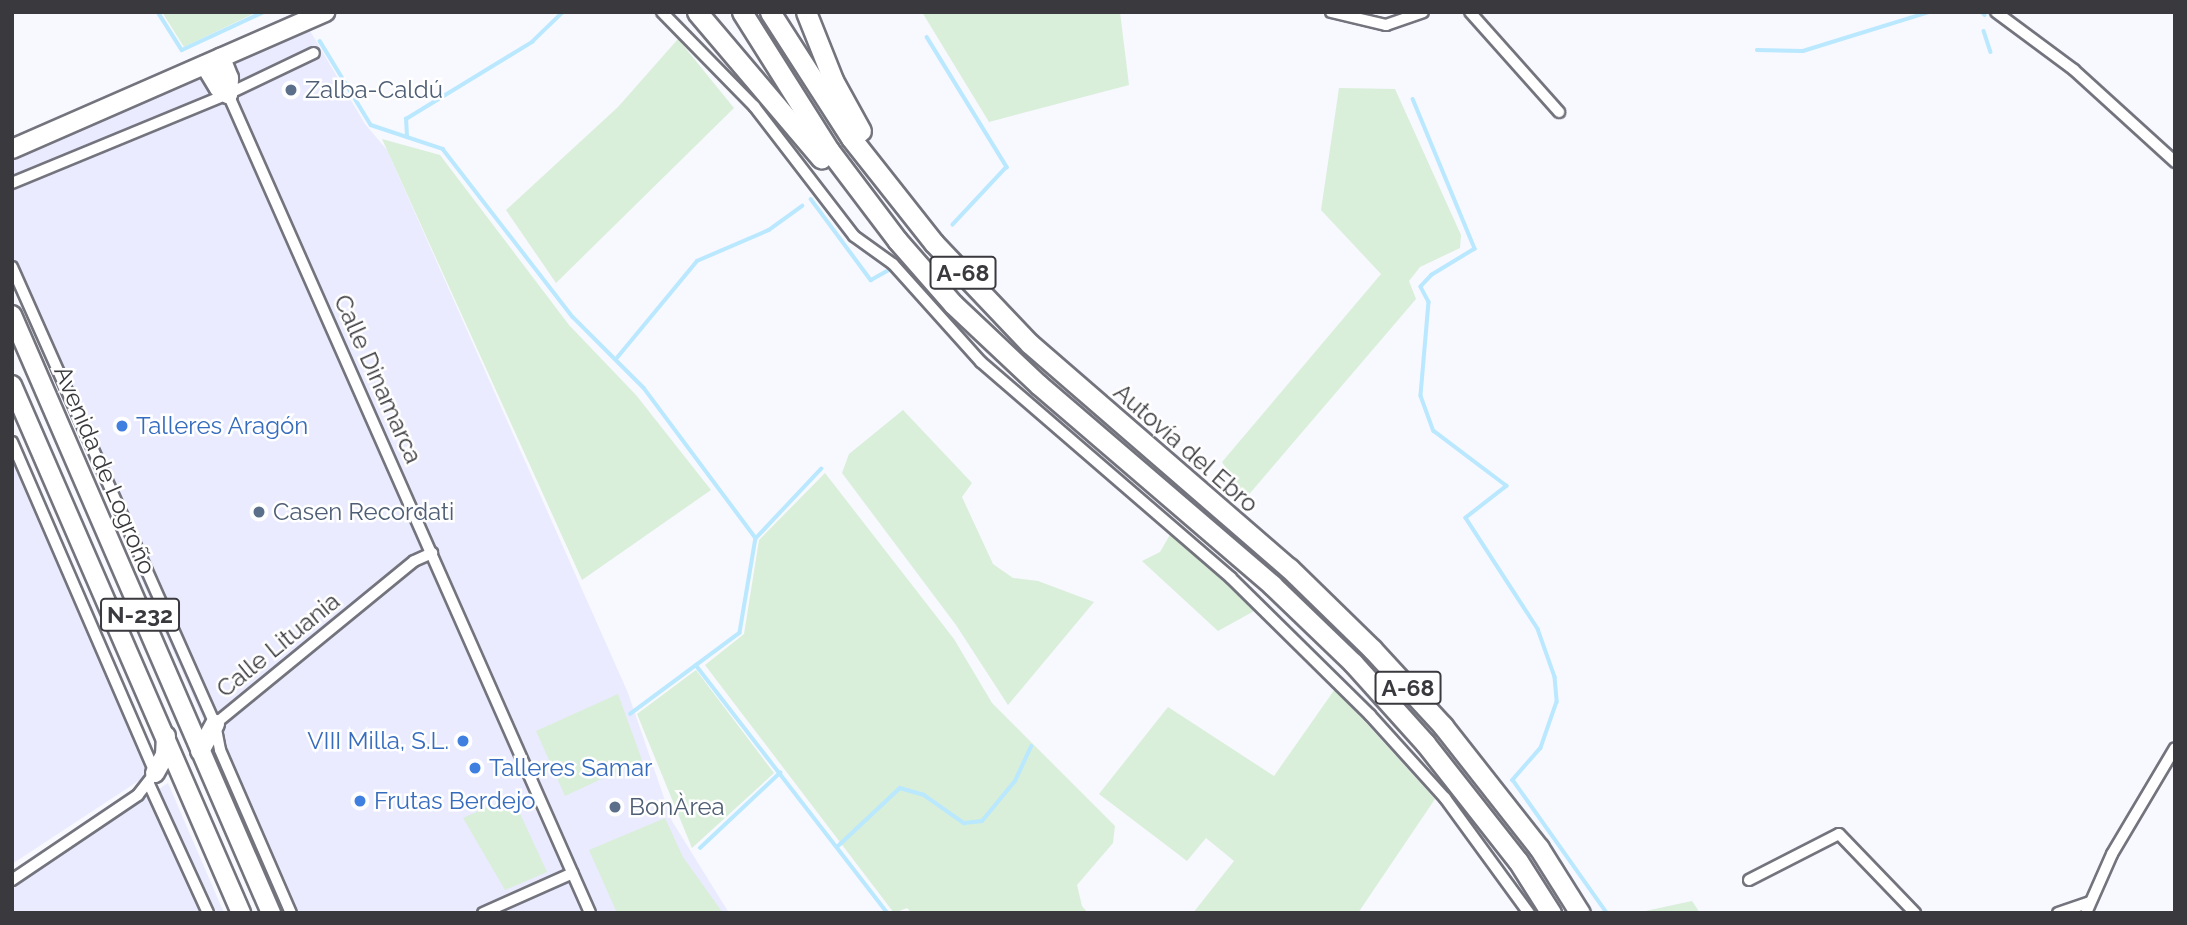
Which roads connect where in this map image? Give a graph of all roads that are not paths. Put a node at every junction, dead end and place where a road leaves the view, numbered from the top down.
1 (325, 12) edge
2 (662, 12) edge
3 (697, 12) edge
4 (742, 12) edge
5 (770, 12) edge
6 (806, 12) edge
7 (1331, 12) edge
8 (1423, 12) edge
9 (1470, 12) edge
10 (1996, 12) edge
11 (314, 53) dead end
12 (213, 61) junction
13 (228, 94) junction
14 (1559, 112) dead end
15 (12, 149) edge
16 (2175, 162) edge
17 (12, 183) edge
18 (897, 240) junction
19 (934, 243) junction
20 (12, 267) edge
21 (12, 315) edge
22 (12, 386) edge
23 (12, 442) edge
24 (432, 552) junction
25 (215, 724) junction
26 (191, 730) junction
27 (166, 736) junction
28 (2175, 748) edge
29 (200, 751) junction
30 (152, 779) junction
31 (573, 873) junction
32 (265, 876) junction
33 (12, 880) edge
34 (1749, 880) dead end
35 (2088, 907) edge
36 (208, 913) edge
37 (242, 913) edge
38 (271, 913) edge
39 (291, 913) edge
40 (483, 913) edge
41 (590, 913) edge
42 (1528, 913) edge
43 (1551, 913) edge
44 (1580, 913) edge
45 (1915, 913) edge
46 (2058, 913) edge

1 - 12 highway
2 - 42 street
3 - 18 highway
4 - 18 highway, Autovía del Ebro / A-68
5 - 19 highway, Autovía del Ebro / A-68
6 - 19 highway
7 - 8 street
9 - 14 street
10 - 16 street
11 - 13 street
12 - 13 highway
12 - 15 highway
13 - 17 street
13 - 24 street, Calle Dinamarca
18 - 43 highway, Autovía del Ebro / A-68
19 - 44 highway, Autovía del Ebro / A-68
20 - 25 street, Calle Lituania
21 - 26 highway, Avenida de Logroño / N-232
22 - 27 highway, Avenida de Logroño / N-232
23 - 30 street
24 - 25 street, Calle Lituania
24 - 31 street, Calle Dinamarca
25 - 26 highway
25 - 29 highway
25 - 32 street
26 - 29 highway, Avenida de Logroño / N-232
27 - 30 highway
27 - 37 highway, Avenida de Logroño / N-232
28 - 35 street
29 - 32 highway, Avenida de Logroño / N-232
30 - 33 street
30 - 36 street
31 - 40 street
31 - 41 street, Calle Dinamarca
32 - 38 highway, Avenida de Logroño / N-232
32 - 39 street
34 - 45 street
35 - 46 street

